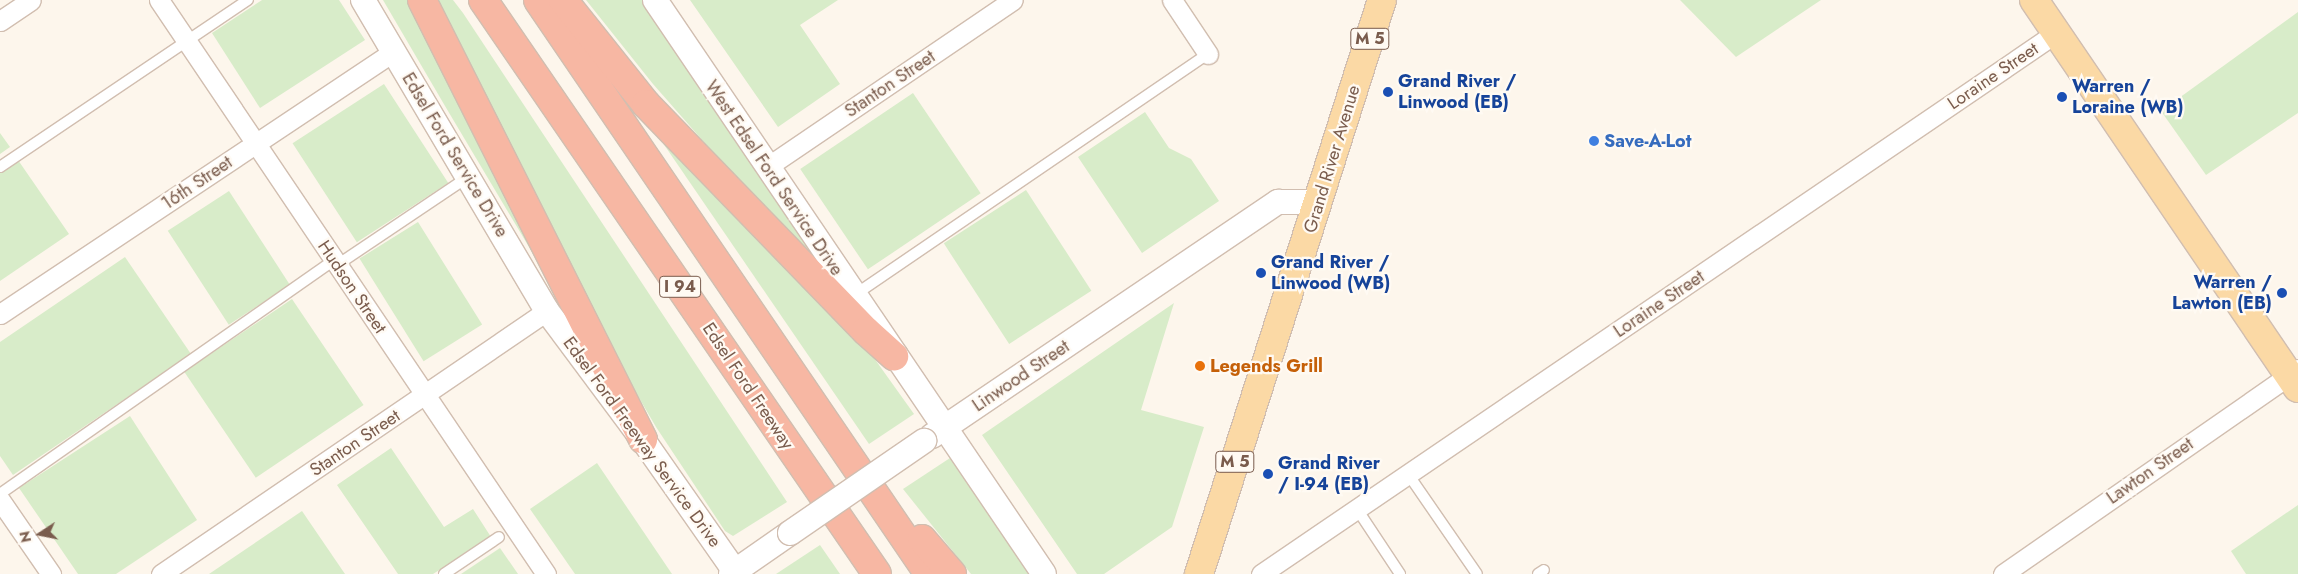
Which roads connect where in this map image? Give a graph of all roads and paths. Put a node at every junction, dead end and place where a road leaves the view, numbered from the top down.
1 (31, 0) edge
2 (158, 0) edge
3 (248, 0) edge
4 (363, 0) edge
5 (422, 0) edge
6 (484, 0) edge
7 (538, 0) edge
8 (564, 0) edge
9 (655, 0) edge
10 (1014, 0) edge
11 (1172, 0) edge
12 (1382, 0) edge
13 (2034, 0) edge
14 (0, 21) edge
15 (2056, 33) junction
16 (186, 41) junction
17 (393, 52) junction
18 (1208, 54) joint
19 (256, 144) junction
20 (0, 167) edge
21 (767, 167) junction
22 (468, 177) junction
23 (1319, 202) junction
24 (335, 262) junction
25 (853, 296) junction
26 (547, 311) junction
27 (0, 314) edge
28 (894, 356) junction
29 (2295, 377) edge
30 (425, 395) junction
31 (944, 428) junction
32 (643, 440) junction
33 (1408, 474) junction
34 (876, 493) junction
35 (0, 494) edge
36 (0, 500) edge
37 (1357, 509) junction
38 (499, 537) dead end
39 (1270, 572) edge
40 (734, 573) edge
41 (51, 574) edge
42 (162, 574) edge
43 (444, 574) edge
44 (546, 574) edge
45 (877, 574) edge
46 (929, 574) edge
47 (952, 574) edge
48 (1044, 574) edge
49 (1199, 574) edge
50 (1400, 574) edge
51 (1477, 574) edge
52 (2003, 574) edge

1 - 14 street
2 - 16 street, Hudson Street
3 - 16 lane
4 - 17 street, Edsel Ford Service Drive
5 - 32 highway
6 - 45 highway, Edsel Ford Freeway / I 94
7 - 34 highway, I 94
8 - 28 highway
9 - 21 street, West Edsel Ford Service Drive
10 - 21 street, Stanton Street
11 - 18 street
12 - 23 main road, Grand River Avenue / M 5
13 - 15 main road
15 - 29 main road
15 - 33 street, Loraine Street
16 - 19 street, Hudson Street
16 - 20 lane
17 - 19 street, 16th Street
17 - 22 street, Edsel Ford Service Drive
18 - 25 lane
19 - 24 street, Hudson Street
19 - 27 street, 16th Street
21 - 25 street, West Edsel Ford Service Drive
22 - 24 lane
22 - 26 street, Edsel Ford Service Drive
23 - 31 street, Linwood Street
23 - 49 main road, Grand River Avenue / M 5
24 - 30 street, Hudson Street
24 - 35 lane
25 - 28 street, West Edsel Ford Service Drive
26 - 30 street, Stanton Street
26 - 32 street, Edsel Ford Freeway Service Drive
28 - 31 street
29 - 52 street, Lawton Street
30 - 42 street, Stanton Street
30 - 44 street, Hudson Street
31 - 40 street, Linwood Street, bridge
31 - 48 street
32 - 40 street, Edsel Ford Freeway Service Drive
33 - 37 street, Loraine Street
33 - 51 lane
34 - 46 highway, I 94
34 - 47 highway
36 - 41 street
37 - 39 street, Loraine Street
37 - 50 lane
38 - 43 lane

